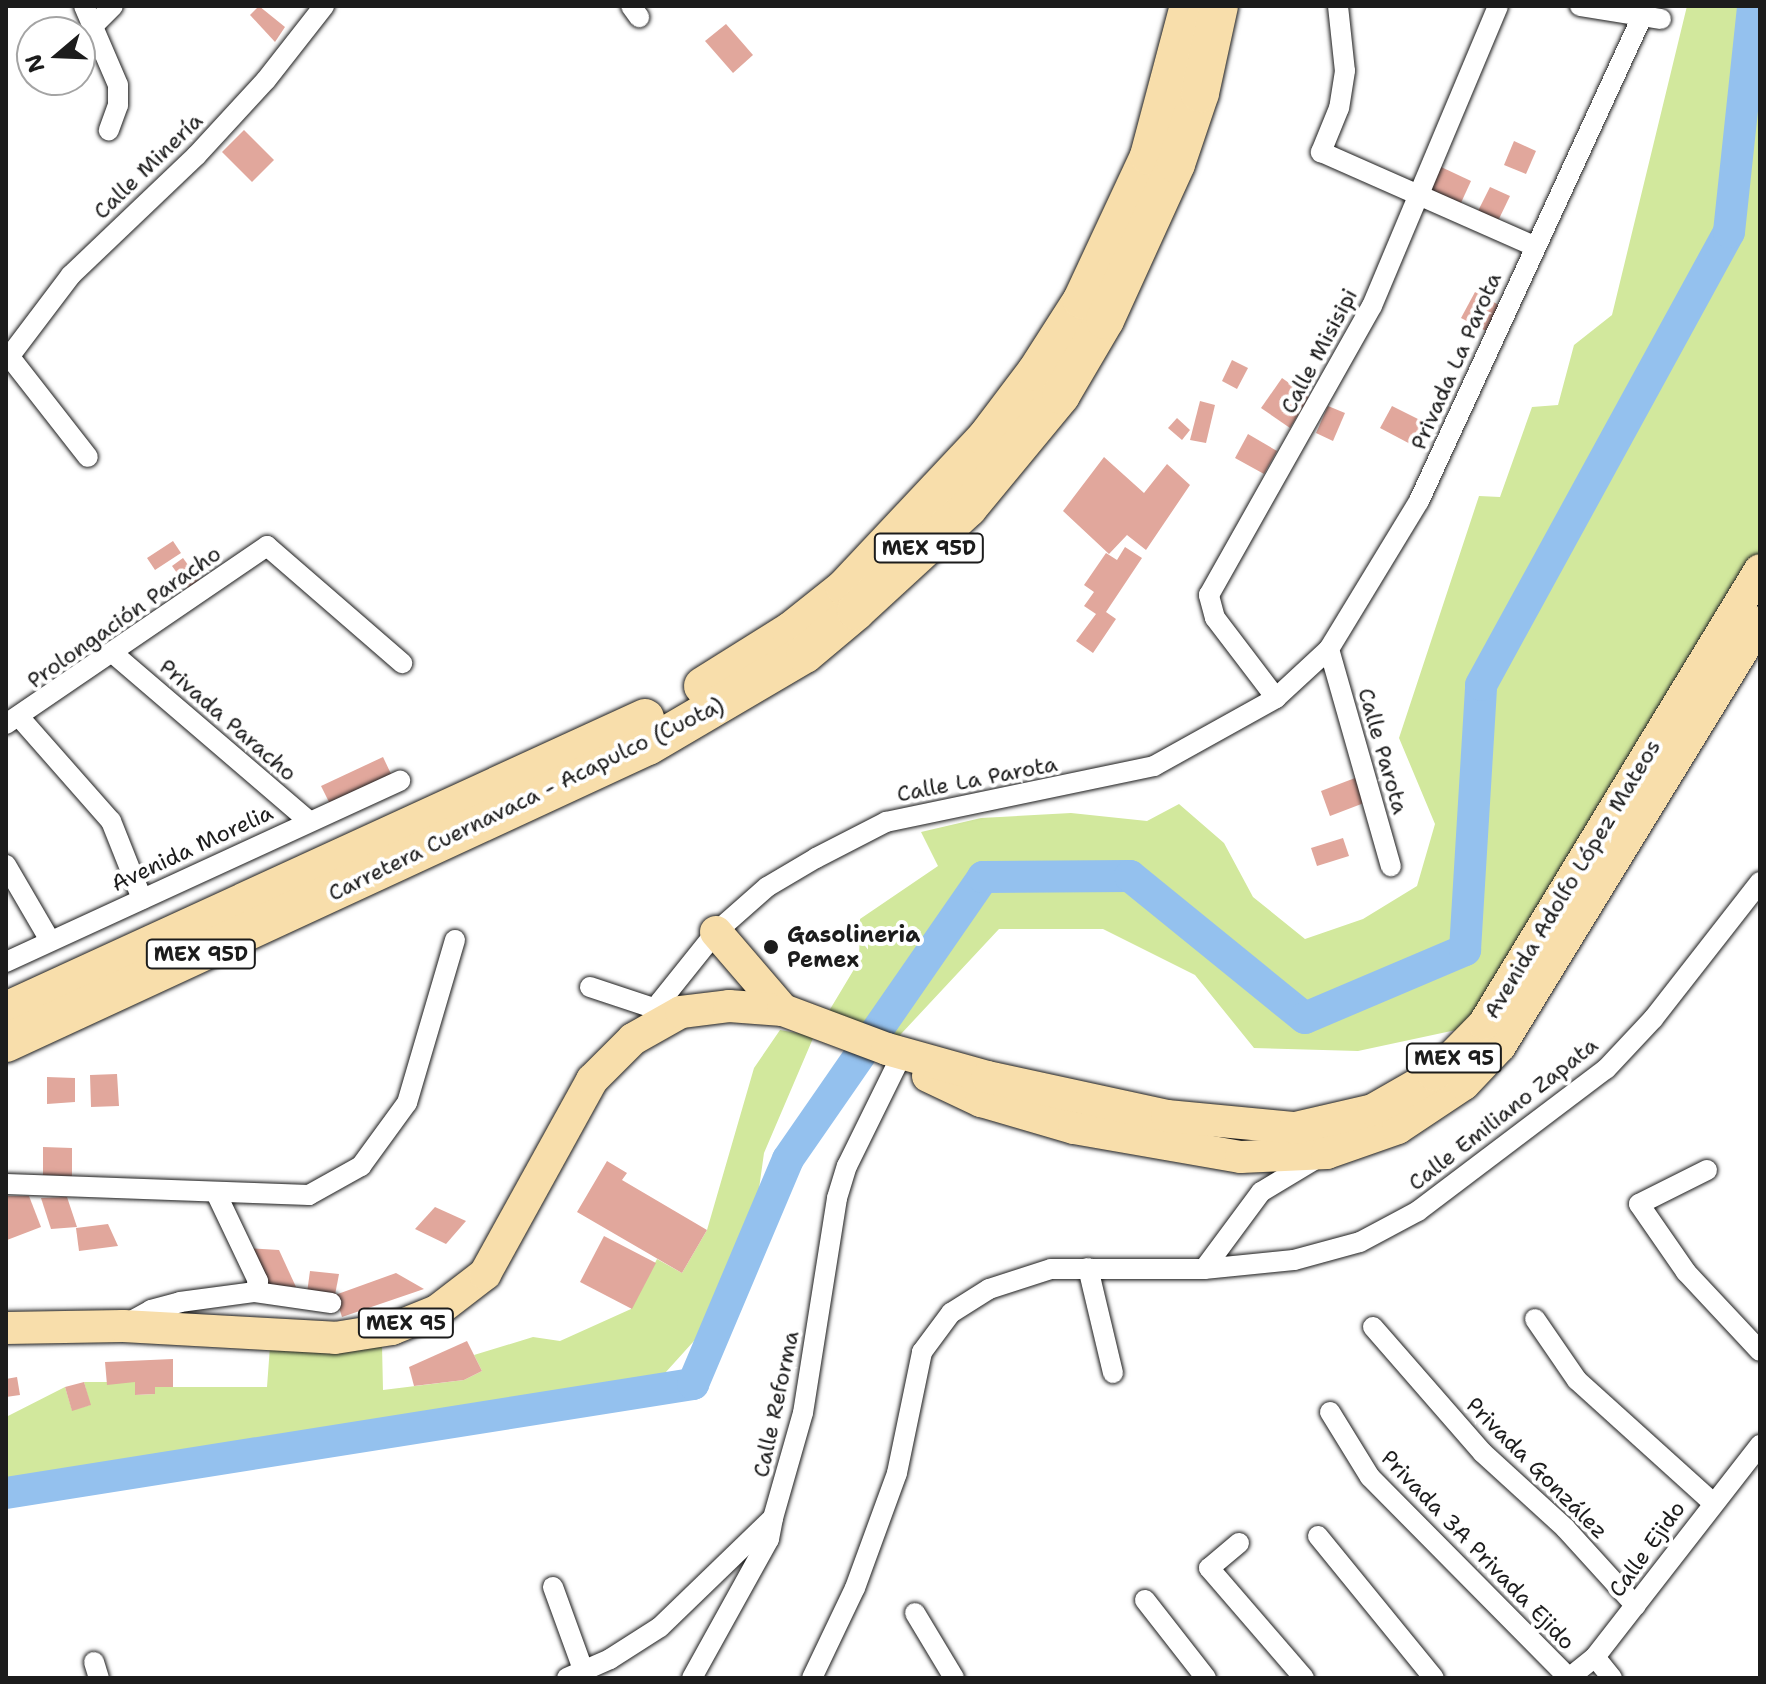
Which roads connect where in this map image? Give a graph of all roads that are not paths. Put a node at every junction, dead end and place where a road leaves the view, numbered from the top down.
1 (113, 6) edge
2 (324, 6) edge
3 (1189, 6) edge
4 (1219, 6) edge
5 (1338, 6) edge
6 (1498, 6) edge
7 (1580, 6) edge
8 (96, 23) edge
9 (96, 33) edge
10 (109, 130) dead end
11 (1417, 196) junction
12 (1534, 246) junction
13 (8, 359) edge
14 (88, 457) dead end
15 (1760, 570) edge
16 (1760, 622) edge
17 (1329, 649) junction
18 (115, 655) junction
19 (402, 663) dead end
20 (1276, 698) junction
21 (13, 722) edge
22 (400, 781) dead end
23 (309, 821) junction
24 (6, 865) edge
25 (1391, 866) dead end
26 (1760, 882) edge
27 (142, 899) junction
28 (716, 932) junction
29 (49, 939) junction
30 (455, 940) dead end
31 (6, 962) edge
32 (590, 987) dead end
33 (783, 1010) junction
34 (6, 1011) edge
35 (658, 1017) junction
36 (6, 1043) edge
37 (891, 1051) junction
38 (1327, 1153) junction
39 (1707, 1170) dead end
40 (6, 1184) edge
41 (216, 1193) junction
42 (1088, 1268) junction
43 (1204, 1269) junction
44 (255, 1292) junction
45 (331, 1303) dead end
46 (1535, 1319) dead end
47 (123, 1326) junction
48 (1373, 1327) dead end
49 (6, 1328) edge
50 (1760, 1351) edge
51 (1113, 1373) dead end
52 (1330, 1412) dead end
53 (1760, 1445) edge
54 (1712, 1502) junction
55 (773, 1518) junction
56 (1318, 1536) dead end
57 (1239, 1543) dead end
58 (553, 1587) dead end
59 (1145, 1600) dead end
60 (1636, 1606) junction
61 (915, 1613) dead end
62 (1595, 1657) junction
63 (575, 1675) edge
64 (692, 1678) edge
65 (812, 1678) edge
66 (954, 1678) edge
67 (1206, 1678) edge
68 (1304, 1678) edge
69 (1434, 1678) edge
70 (1569, 1678) edge
71 (1612, 1678) edge

1 - 8 street
2 - 13 street, Calle Minería
3 - 34 highway, Carretera Cuernavaca - Acapulco (Cuota) / MEX 95D
4 - 36 highway, Carretera Cuernavaca - Acapulco (Cuota) / MEX 95D
5 - 11 street
6 - 11 street, Calle Misisipi
7 - 12 street, Privada La Parota
9 - 10 street
11 - 12 street
11 - 20 street, Calle Misisipi
12 - 17 street, Privada La Parota
13 - 14 street
15 - 37 main road, Avenida Adolfo López Mateos / MEX 95
16 - 38 main road, Avenida Adolfo López Mateos / MEX 95
17 - 20 street, Privada La Parota
17 - 25 street, Calle Parota
18 - 19 street, Prolongación Paracho
18 - 21 street, Prolongación Paracho
18 - 23 street, Privada Paracho
20 - 28 street, Calle La Parota
21 - 27 street
22 - 23 street, Avenida Morelia
23 - 27 street, Avenida Morelia
24 - 29 street
26 - 43 street, Calle Emiliano Zapata
27 - 29 street, Avenida Morelia
28 - 33 main road
28 - 35 street, Calle La Parota
29 - 31 street, Avenida Morelia
30 - 41 street
32 - 35 street
33 - 35 main road, MEX 95
33 - 37 main road, MEX 95
35 - 47 main road, MEX 95
37 - 38 main road, Avenida Adolfo López Mateos / MEX 95
37 - 55 street, Calle Reforma
38 - 43 street
39 - 50 street
40 - 41 street
41 - 44 street
42 - 43 street, Calle Emiliano Zapata
42 - 51 street
42 - 65 street, Calle Emiliano Zapata
44 - 45 street
44 - 47 street
46 - 54 street
47 - 49 main road, MEX 95
48 - 60 street, Privada González
52 - 70 street, Privada 3A Privada Ejido
53 - 54 street, Calle Ejido
54 - 60 street, Calle Ejido
55 - 63 street
55 - 64 street, Calle Reforma
56 - 69 street
57 - 68 street
58 - 63 street
59 - 67 street
60 - 62 street, Calle Ejido
61 - 66 street
62 - 70 street, Calle Ejido
62 - 71 street

